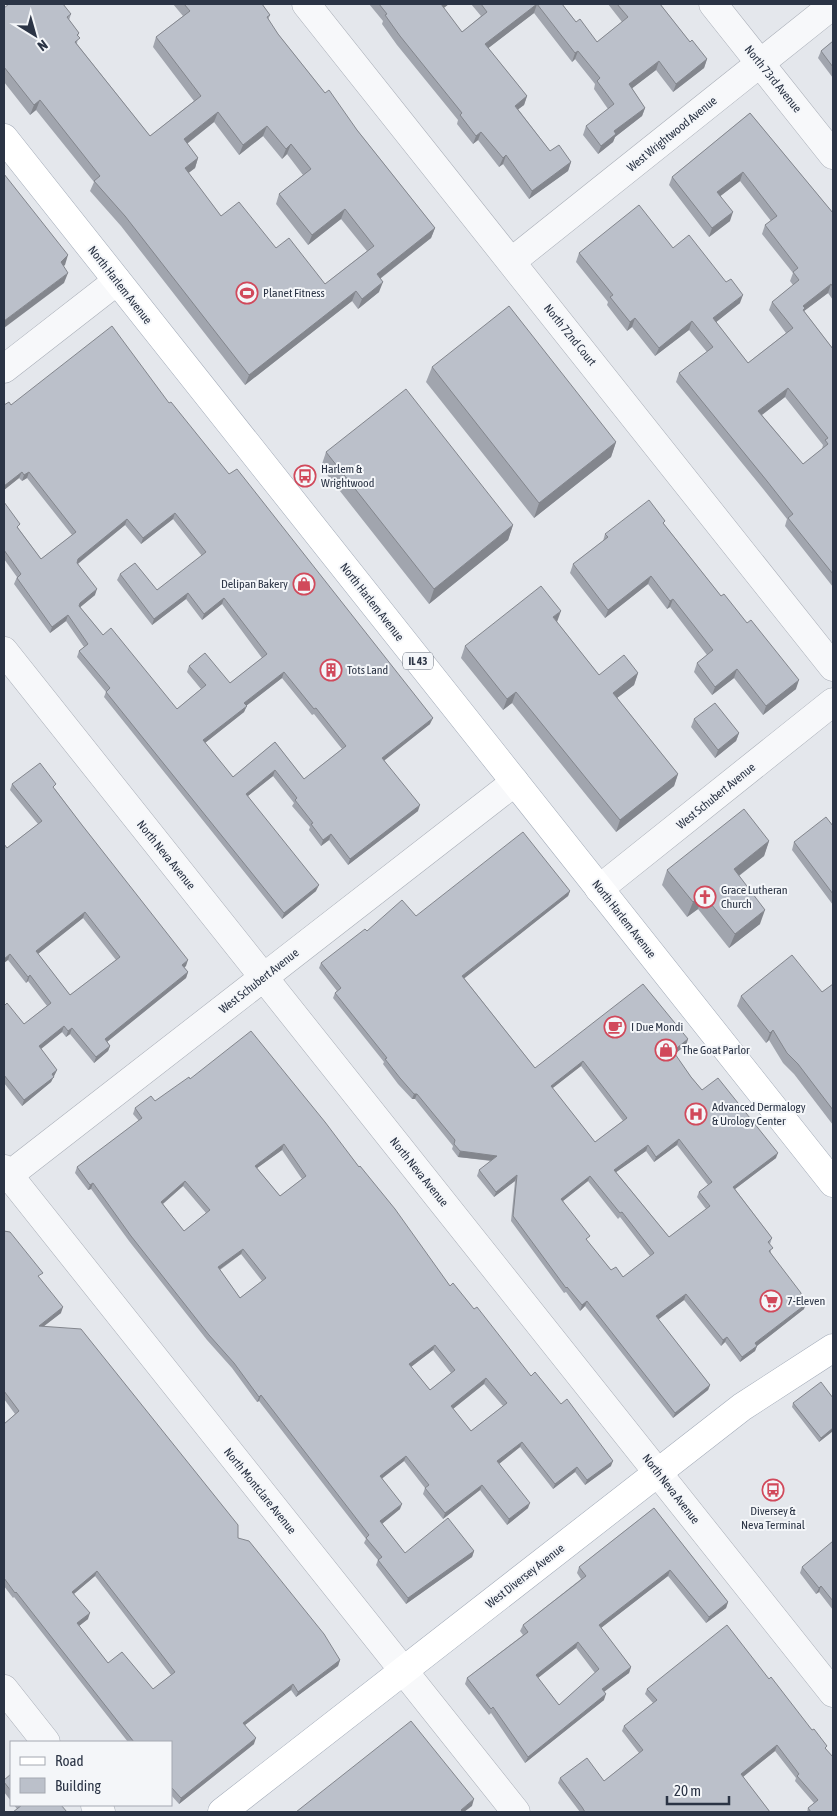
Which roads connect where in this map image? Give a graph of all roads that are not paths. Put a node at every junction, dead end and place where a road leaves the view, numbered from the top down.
1 (306, 4) edge
2 (713, 4) edge
3 (833, 5) edge
4 (760, 64) junction
5 (4, 138) edge
6 (833, 155) edge
7 (511, 262) junction
8 (117, 282) junction
9 (4, 370) edge
10 (4, 651) edge
11 (833, 667) edge
12 (833, 702) edge
13 (515, 782) junction
14 (600, 889) junction
15 (264, 977) junction
16 (5, 1175) edge
17 (833, 1183) edge
18 (833, 1348) edge
19 (658, 1472) junction
20 (404, 1671) junction
21 (4, 1689) edge
22 (833, 1693) edge
23 (45, 1741) edge
24 (222, 1812) edge
25 (516, 1812) edge

1 - 7 street, North 72nd Court
2 - 4 street, North 73rd Avenue
3 - 4 street, West Wrightwood Avenue
4 - 6 street, North 73rd Avenue
4 - 7 street, West Wrightwood Avenue
5 - 8 main road, North Harlem Avenue / IL 43
7 - 11 street, North 72nd Court
8 - 9 street
8 - 13 main road, North Harlem Avenue / IL 43
10 - 15 street, North Neva Avenue
12 - 14 street, West Schubert Avenue
13 - 14 main road, North Harlem Avenue / IL 43
13 - 15 street, West Schubert Avenue
14 - 17 main road, North Harlem Avenue / IL 43
15 - 16 street, West Schubert Avenue
15 - 19 street, North Neva Avenue
16 - 20 street, North Montclare Avenue
18 - 19 main road, West Diversey Avenue
19 - 20 main road, West Diversey Avenue
19 - 22 street, North Neva Avenue
20 - 24 main road, West Diversey Avenue
20 - 25 street, North Montclare Avenue
21 - 23 street

